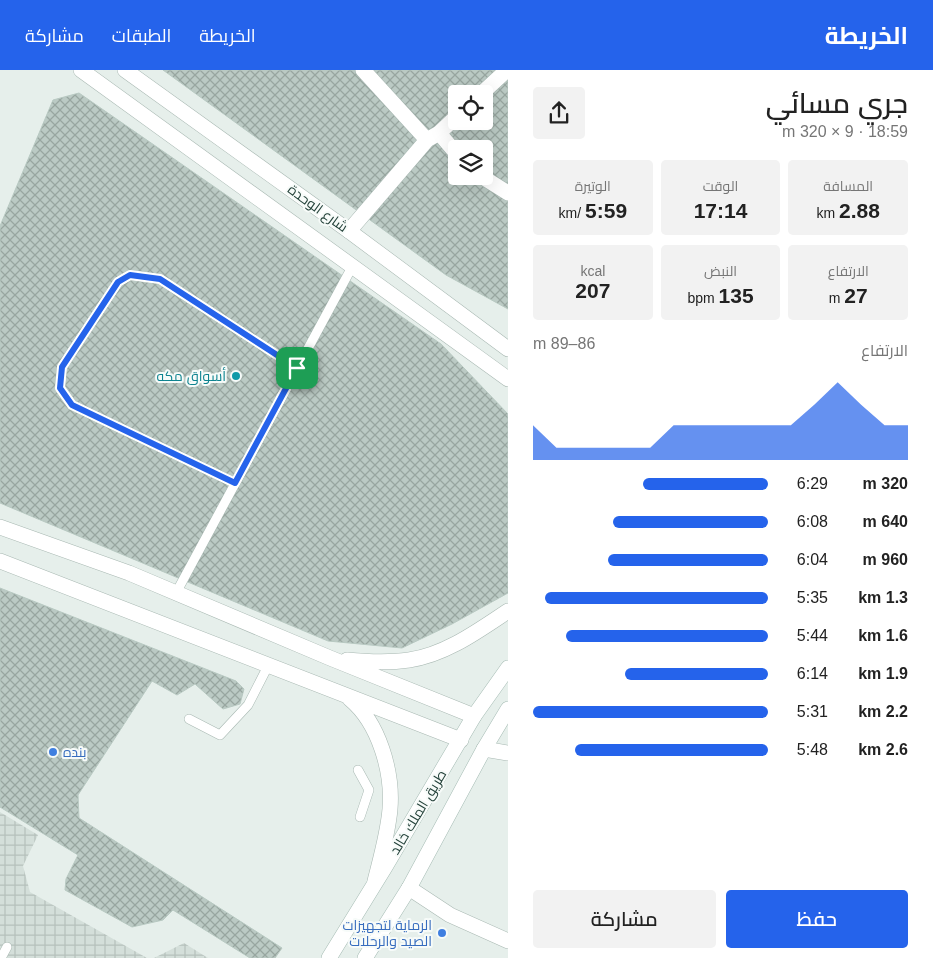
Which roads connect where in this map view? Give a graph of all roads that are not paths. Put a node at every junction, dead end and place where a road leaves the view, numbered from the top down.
1 (81, 70) edge
2 (125, 70) edge
3 (363, 70) edge
4 (507, 70) edge
5 (491, 85) edge
6 (448, 123) edge
7 (433, 137) junction
8 (448, 147) edge
9 (493, 184) edge
10 (508, 193) edge
11 (349, 231) junction
12 (352, 267) junction
13 (508, 349) edge
14 (297, 368) junction
15 (508, 379) edge
16 (235, 483) junction
17 (0, 528) edge
18 (0, 561) edge
19 (176, 593) junction
20 (508, 611) edge
21 (330, 658) junction
22 (269, 664) junction
23 (508, 668) edge
24 (343, 694) junction
25 (508, 709) edge
26 (474, 716) junction
27 (189, 719) dead end
28 (503, 726) edge
29 (461, 740) junction
30 (484, 749) junction
31 (508, 753) edge
32 (358, 770) dead end
33 (360, 817) dead end
34 (374, 885) junction
35 (409, 888) junction
36 (508, 941) edge
37 (7, 947) dead end
38 (1, 958) edge
39 (329, 958) edge
40 (365, 958) edge

1 - 12 street
2 - 11 street, شارع الوحدة
3 - 7 street
4 - 5 street
6 - 7 street
7 - 8 street
7 - 11 street
9 - 10 street
11 - 13 street, شارع الوحدة
12 - 14 lane
12 - 15 street
14 - 16 lane
14 - 16 lane
16 - 19 lane
17 - 19 street
18 - 22 street
19 - 21 street
20 - 21 street
21 - 26 street
22 - 24 street
22 - 27 lane
23 - 26 street, طريق الملك خالد
24 - 29 street
24 - 34 street
25 - 28 street, طريق الملك خالد
26 - 28 street
26 - 29 street, طريق الملك خالد
28 - 30 street, طريق الملك خالد
29 - 30 street
29 - 34 street, طريق الملك خالد
30 - 31 street
30 - 35 street, طريق الملك خالد
32 - 33 lane
34 - 39 street, طريق الملك خالد
35 - 36 street
35 - 40 street, طريق الملك خالد
37 - 38 lane

